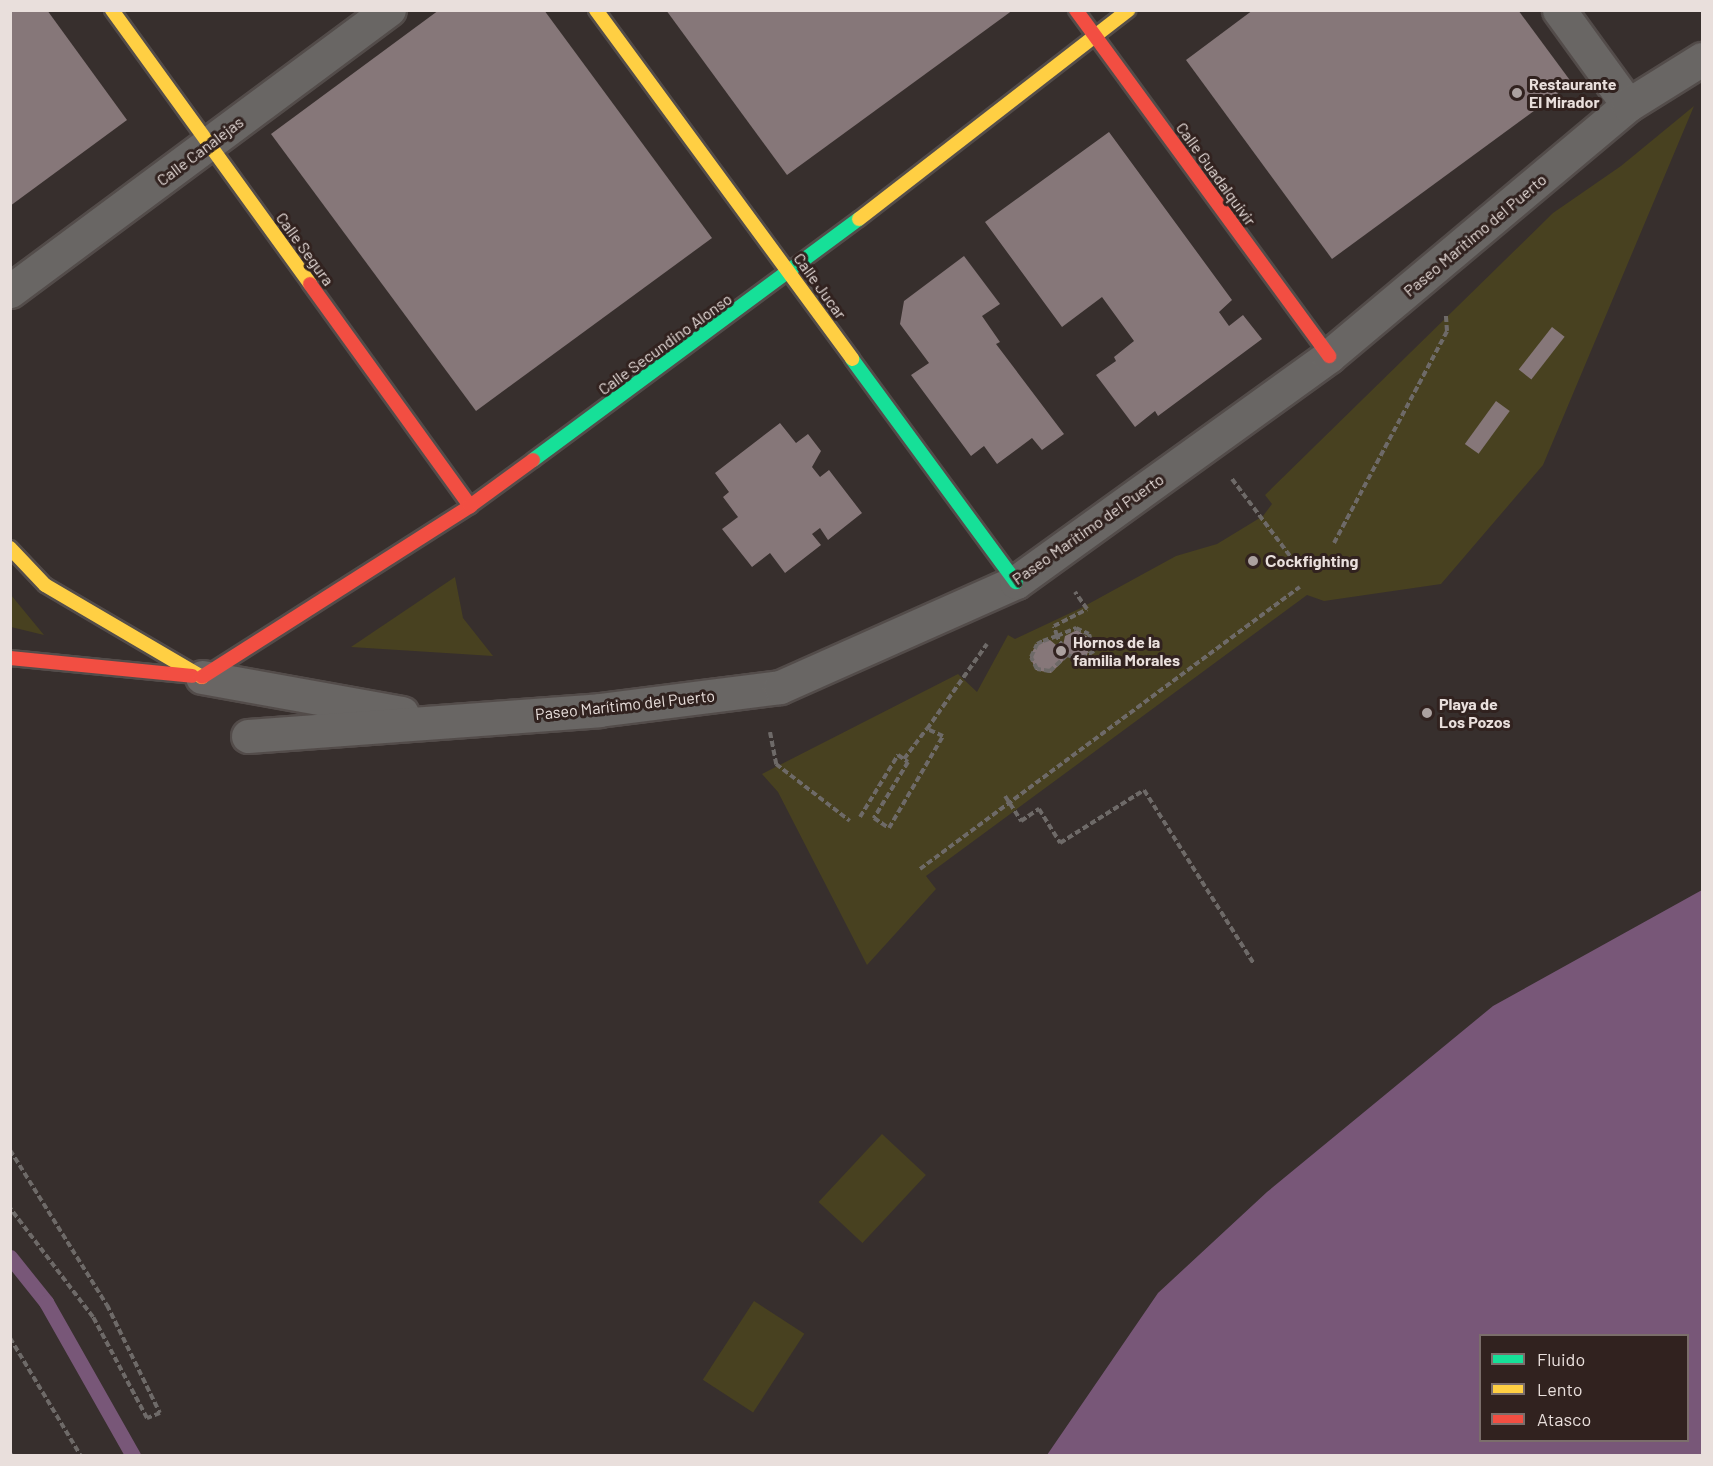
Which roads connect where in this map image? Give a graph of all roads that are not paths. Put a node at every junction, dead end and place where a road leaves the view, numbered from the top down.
1 (112, 10) edge
2 (389, 10) edge
3 (597, 10) edge
4 (1076, 10) edge
5 (1128, 10) edge
6 (1559, 10) edge
7 (1094, 35) junction
8 (1702, 59) edge
9 (1628, 105) junction
10 (209, 144) junction
11 (789, 273) junction
12 (10, 291) edge
13 (1329, 356) junction
14 (470, 506) junction
15 (10, 548) edge
16 (1016, 582) junction
17 (10, 657) edge
18 (202, 677) junction
19 (448, 721) junction
20 (248, 736) dead end

1 - 10 street, Calle Segura
2 - 10 street, Calle Canalejas
3 - 11 street, Calle Jucar
4 - 7 street, Calle Guadalquivir
5 - 7 street, Calle Secundino Alonso
6 - 9 street
7 - 11 street, Calle Secundino Alonso
7 - 13 street, Calle Guadalquivir
8 - 9 street, Paseo Marítimo del Puerto
9 - 13 street, Paseo Marítimo del Puerto
10 - 12 street, Calle Canalejas
10 - 14 street, Calle Segura
11 - 14 street, Calle Secundino Alonso
11 - 16 street, Calle Jucar
13 - 16 street, Paseo Marítimo del Puerto
14 - 18 street, Calle Secundino Alonso
15 - 18 street
16 - 19 street, Paseo Marítimo del Puerto
17 - 18 street
18 - 19 street
19 - 20 street, Paseo Marítimo del Puerto

